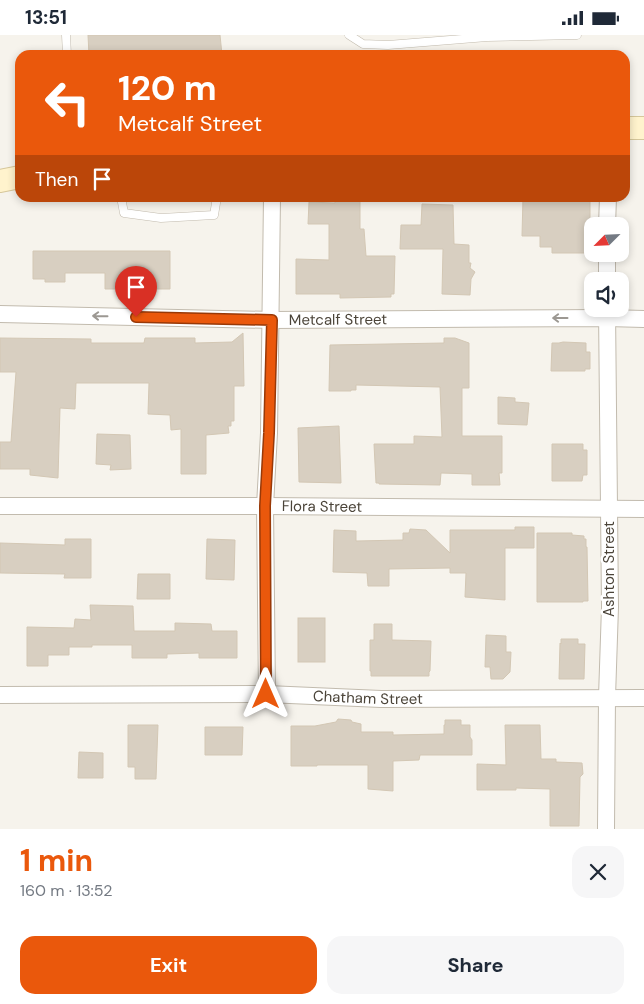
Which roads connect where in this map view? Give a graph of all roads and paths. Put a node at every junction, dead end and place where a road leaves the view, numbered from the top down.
1 (66, 35) edge
2 (349, 35) edge
3 (577, 35) edge
4 (67, 50) edge
5 (630, 128) edge
6 (644, 128) edge
7 (15, 178) edge
8 (0, 181) edge
9 (122, 202) edge
10 (216, 202) edge
11 (272, 202) edge
12 (608, 202) edge
13 (607, 217) edge
14 (584, 313) edge
15 (0, 314) edge
16 (607, 317) edge
17 (629, 317) edge
18 (644, 319) edge
19 (272, 320) junction
20 (0, 506) edge
21 (265, 506) junction
22 (609, 509) junction
23 (644, 509) edge
24 (266, 694) junction
25 (0, 695) edge
26 (607, 697) junction
27 (644, 698) edge
28 (606, 829) edge

1 - 4 lane
2 - 3 lane
5 - 6 main road
7 - 8 main road
9 - 10 lane
11 - 19 street
12 - 13 street
14 -> 19 street, Metcalf Street
19 -> 15 street, Metcalf Street
16 - 22 street, Ashton Street
17 - 18 street, Metcalf Street
19 - 21 street
20 - 21 street, Flora Street
21 - 22 street, Flora Street
21 - 24 street
22 - 23 street, Flora Street
22 - 26 street, Ashton Street
24 - 25 street, Chatham Street
24 - 26 street, Chatham Street
26 - 27 street, Chatham Street
26 - 28 street, Ashton Street

